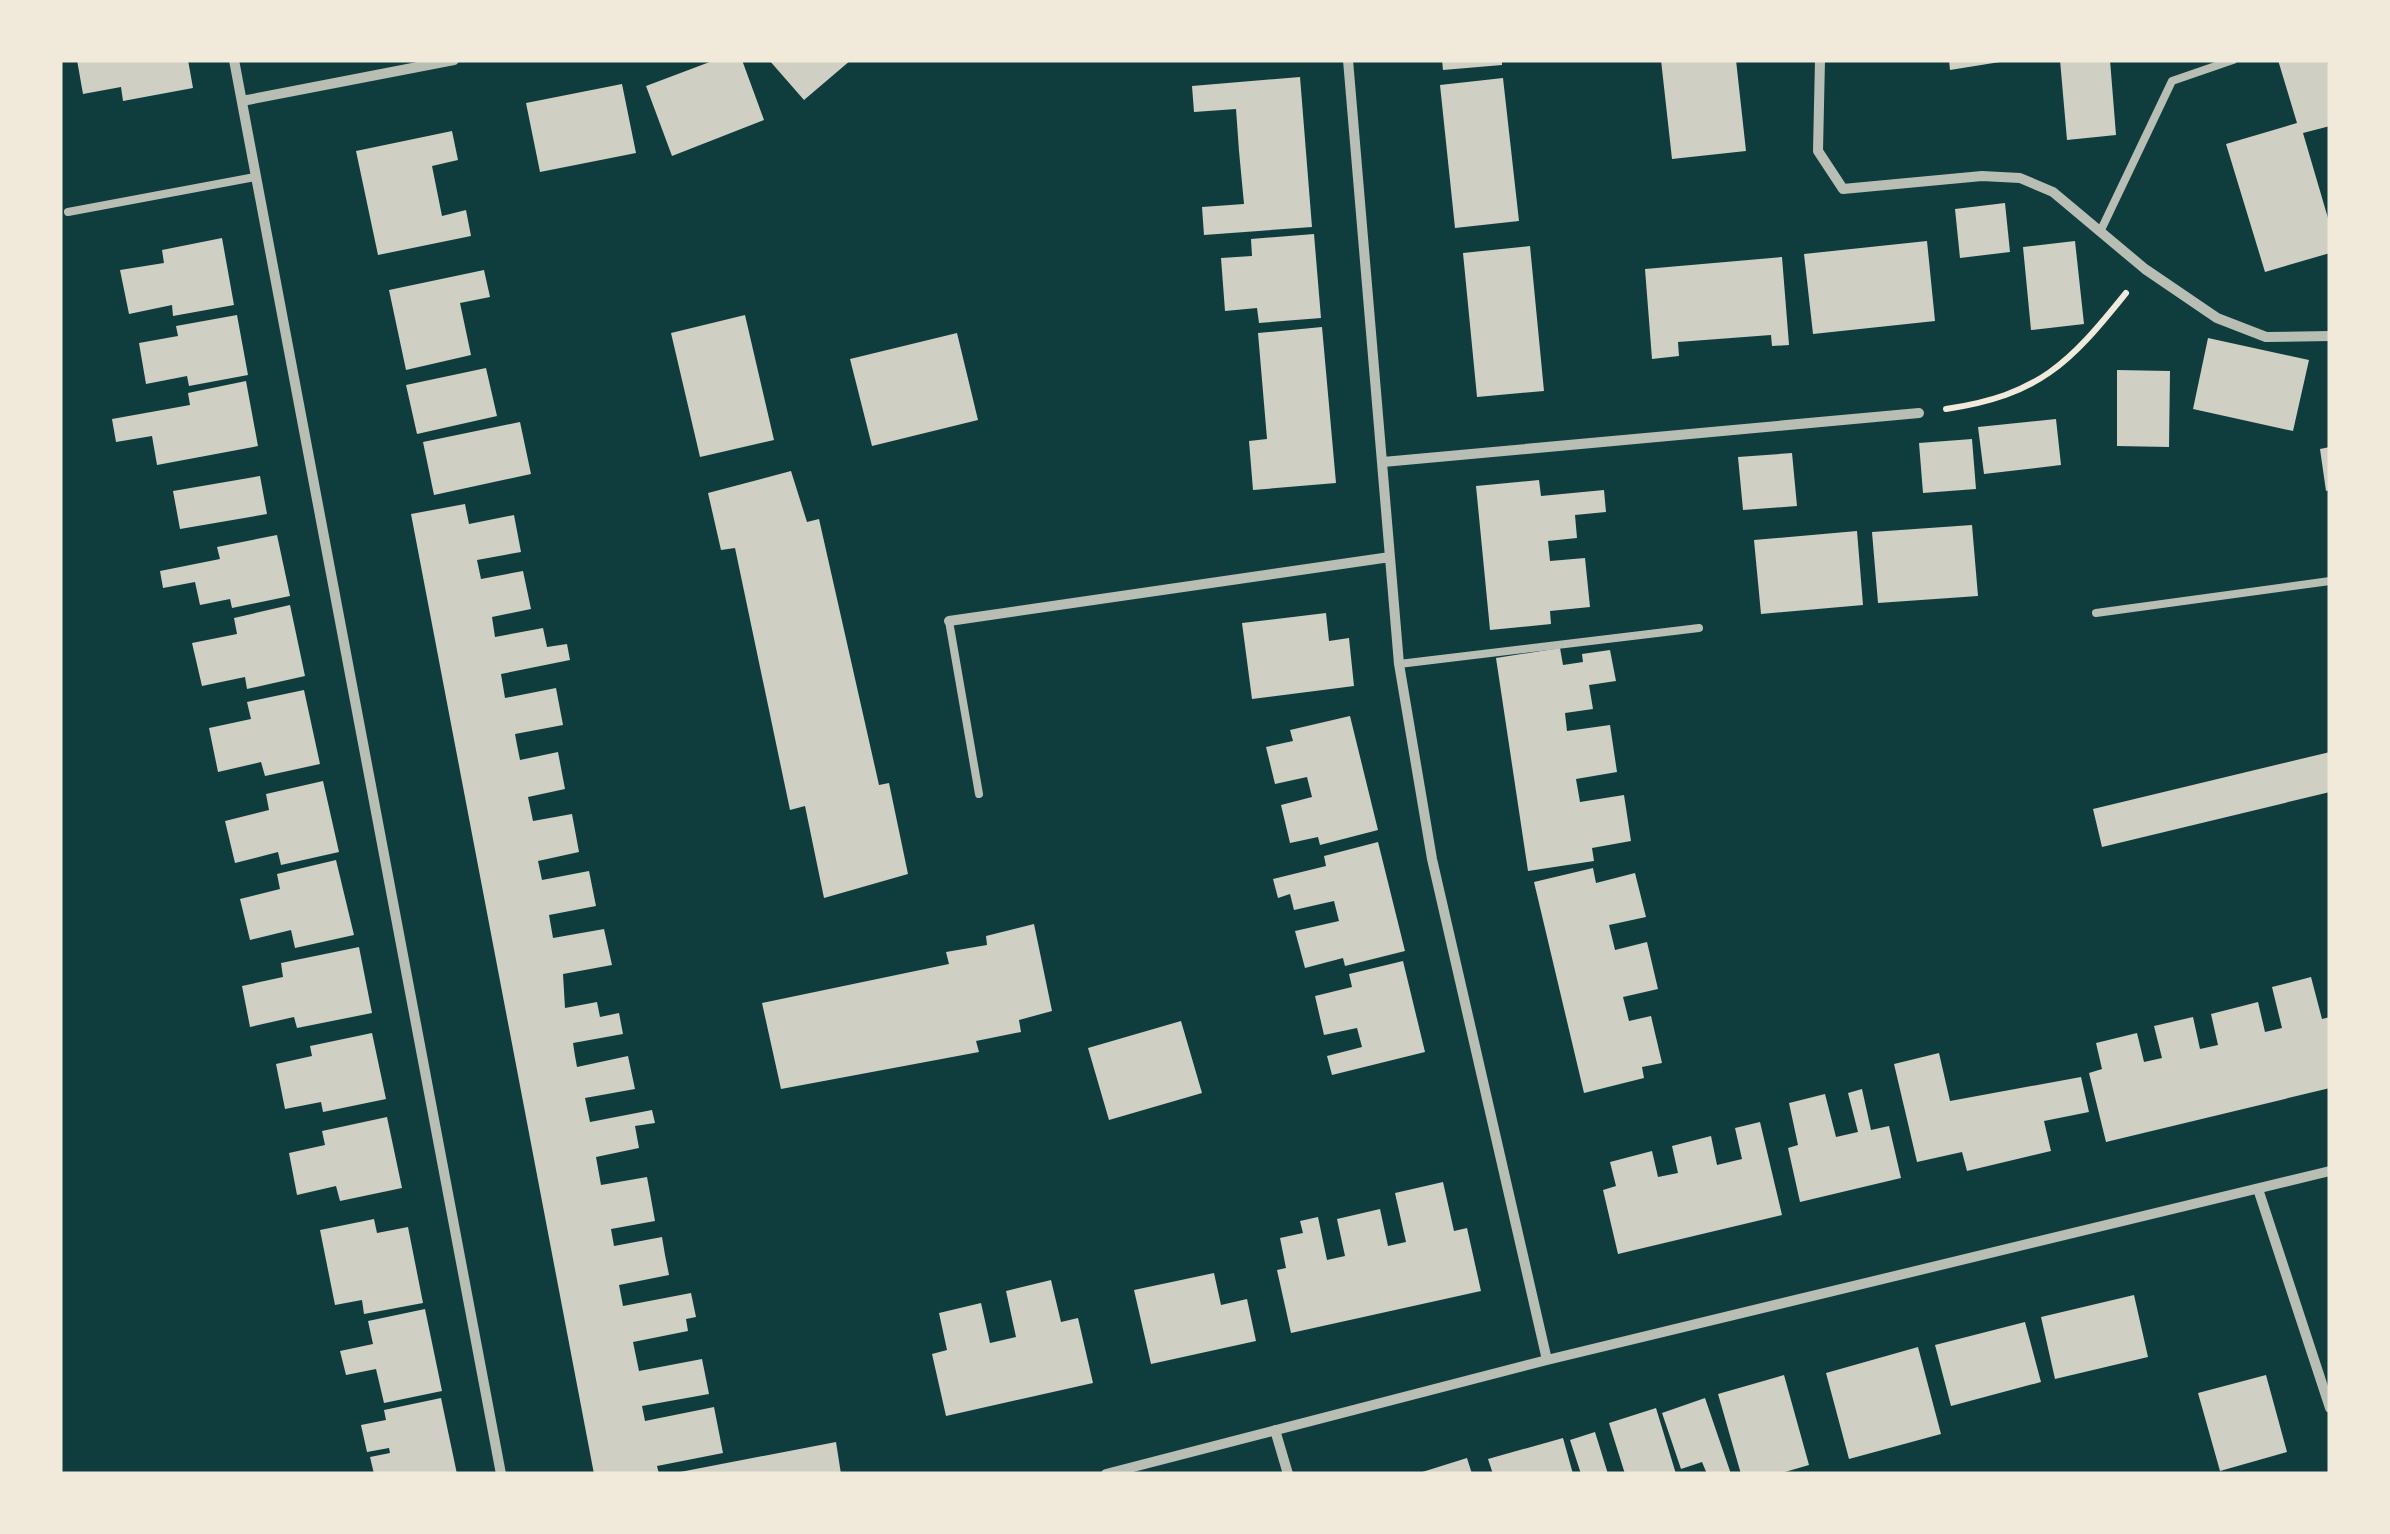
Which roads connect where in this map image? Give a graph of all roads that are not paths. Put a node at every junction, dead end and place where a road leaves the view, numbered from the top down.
1 (234, 60) edge
2 (454, 60) edge
3 (1348, 60) edge
4 (1820, 60) edge
5 (2233, 60) edge
6 (242, 100) junction
7 (254, 177) junction
8 (68, 212) dead end
9 (2100, 232) junction
10 (2330, 325) edge
11 (2326, 336) edge
12 (1920, 413) road end
13 (1382, 462) junction
14 (1390, 557) junction
15 (2330, 580) edge
16 (2096, 613) dead end
17 (949, 620) joint
18 (1699, 628) dead end
19 (1400, 664) junction
20 (979, 794) dead end
21 (2330, 1171) edge
22 (2258, 1189) junction
23 (1547, 1360) junction
24 (2330, 1408) edge
25 (1275, 1430) junction
26 (502, 1474) edge
27 (1106, 1474) edge
28 (1288, 1474) edge

1 - 6 street
2 - 6 street
3 - 13 street
4 - 9 street
5 - 9 lane
6 - 7 street
7 - 8 lane
7 - 26 street
9 - 11 street
10 - 11 street
12 - 13 street
13 - 14 street
14 - 17 street
14 - 19 street
15 - 16 lane
17 - 20 lane
18 - 19 lane
19 - 23 street
21 - 22 street
22 - 23 street
22 - 24 street
23 - 25 street
25 - 27 street
25 - 28 street

